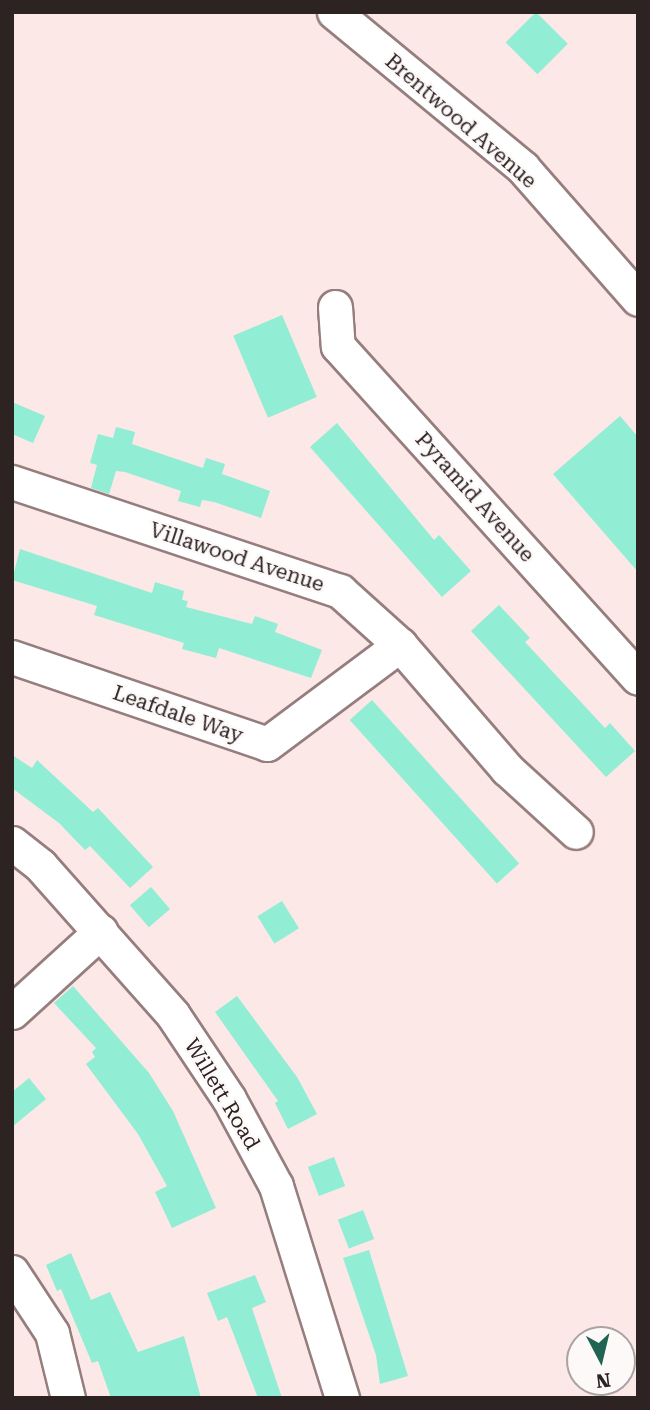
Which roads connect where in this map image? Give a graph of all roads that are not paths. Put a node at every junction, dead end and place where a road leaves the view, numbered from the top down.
1 (334, 12) edge
2 (638, 299) edge
3 (335, 307) dead end
4 (12, 482) edge
5 (400, 645) junction
6 (12, 657) edge
7 (638, 678) edge
8 (576, 832) dead end
9 (12, 843) edge
10 (101, 931) junction
11 (12, 1012) edge
12 (12, 1272) edge
13 (68, 1398) edge
14 (342, 1398) edge

1 - 2 street, Brentwood Avenue
3 - 7 street, Pyramid Avenue
4 - 5 street, Villawood Avenue
5 - 6 street, Leafdale Way
5 - 8 street, Villawood Avenue
9 - 10 street, Willett Road
10 - 11 street
10 - 14 street, Willett Road
12 - 13 street

